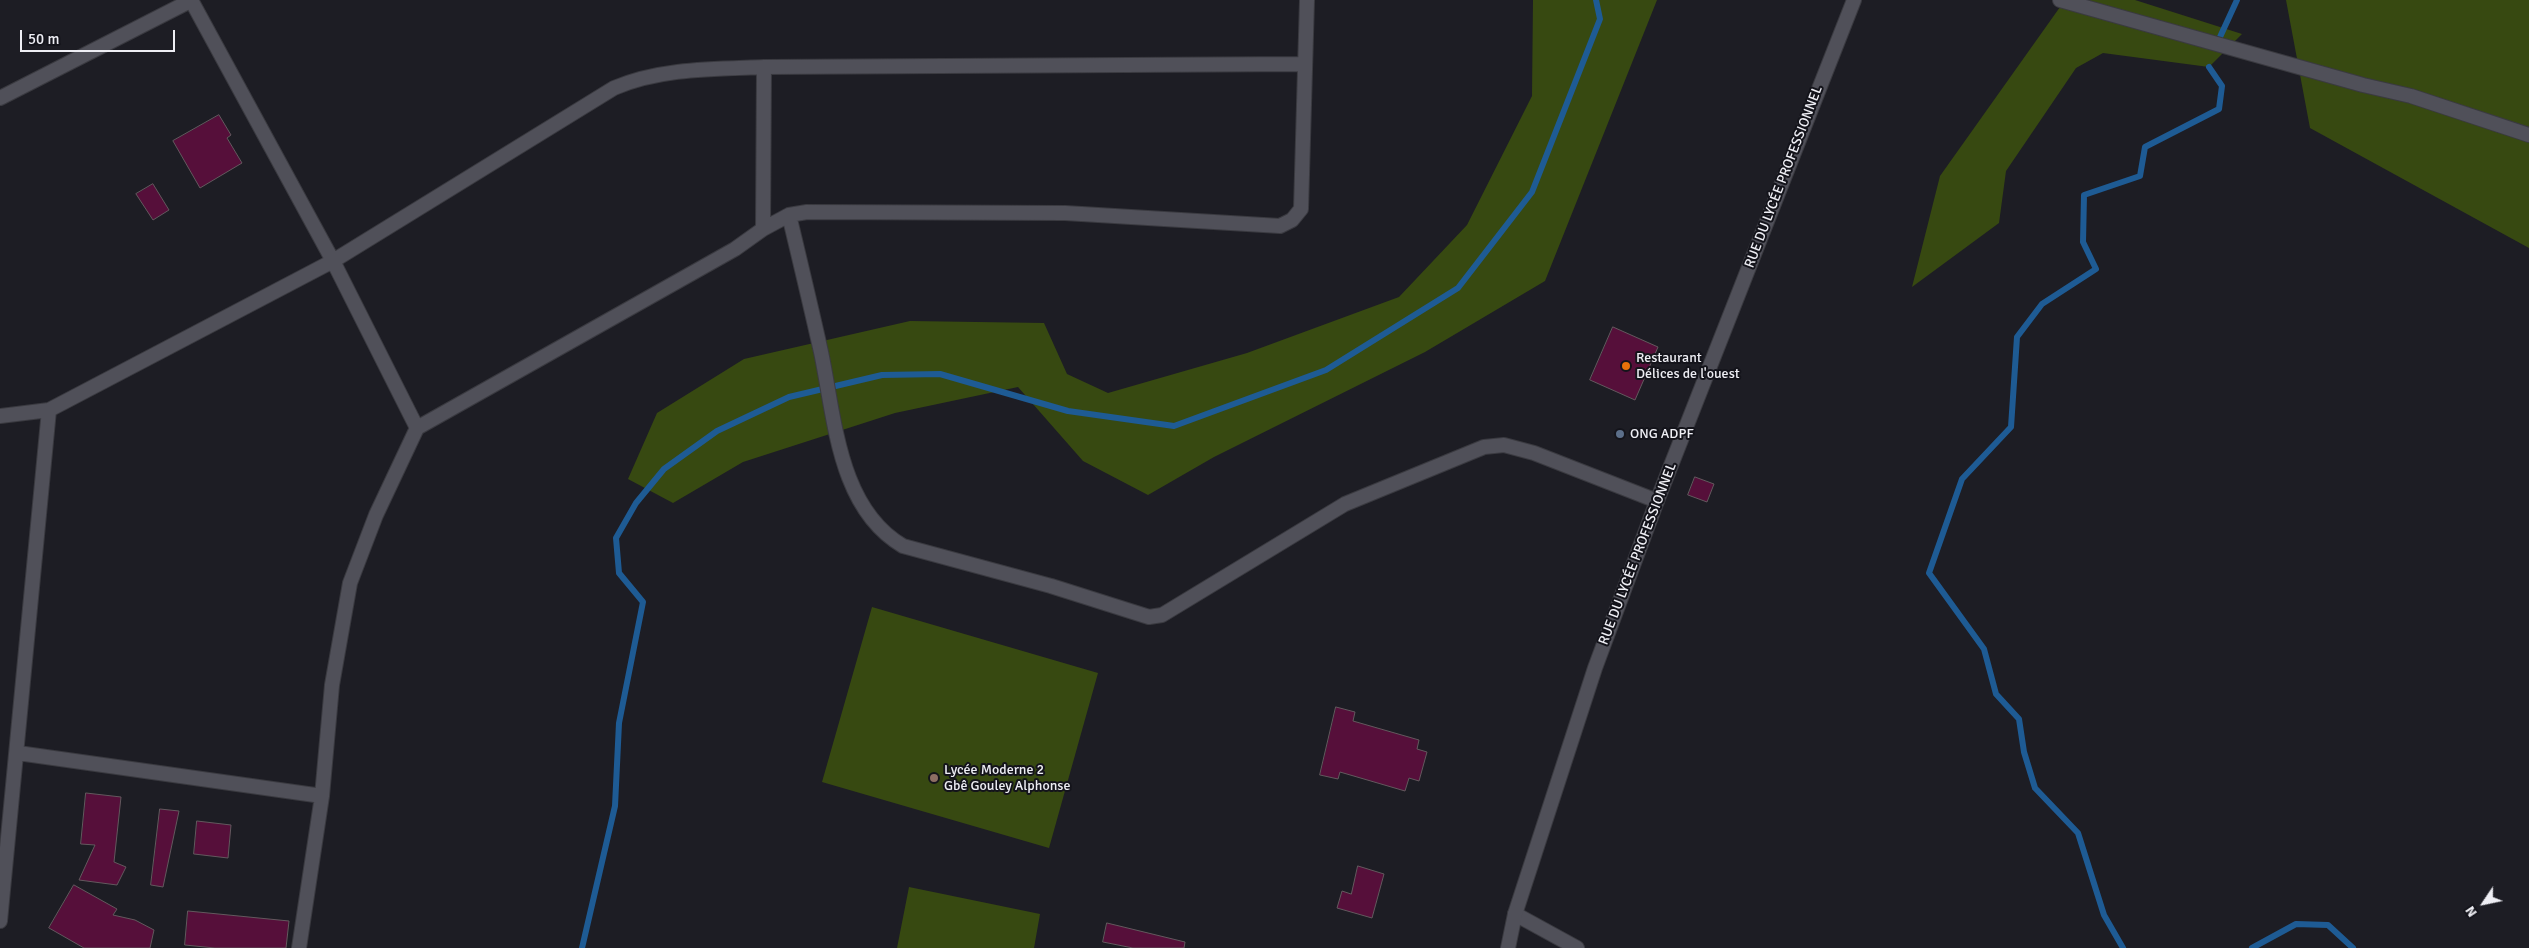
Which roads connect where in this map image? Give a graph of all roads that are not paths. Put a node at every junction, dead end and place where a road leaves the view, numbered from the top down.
1 (191, 0) edge
2 (1308, 0) edge
3 (1854, 0) edge
4 (2060, 0) edge
5 (1305, 64) junction
6 (764, 67) junction
7 (0, 98) edge
8 (2529, 135) edge
9 (789, 215) junction
10 (763, 229) junction
11 (333, 261) junction
12 (50, 410) junction
13 (0, 416) edge
14 (417, 428) junction
15 (1657, 501) junction
16 (18, 753) junction
17 (322, 796) junction
18 (1515, 914) junction
19 (0, 921) edge
20 (299, 948) edge
21 (1508, 948) edge
22 (1577, 948) edge

1 - 7 street
1 - 11 street
2 - 5 street
3 - 15 street, RUE DU LYCÉE PROFESSIONNEL
4 - 8 street
5 - 6 street
5 - 9 street
6 - 10 street
6 - 11 street
9 - 10 street
9 - 15 street
10 - 14 street
11 - 12 street
11 - 14 street
12 - 13 street
12 - 16 street
14 - 17 street
15 - 18 street, RUE DU LYCÉE PROFESSIONNEL
16 - 17 street
16 - 19 street
17 - 20 street
18 - 21 street, RUE DU LYCÉE PROFESSIONNEL
18 - 22 street

